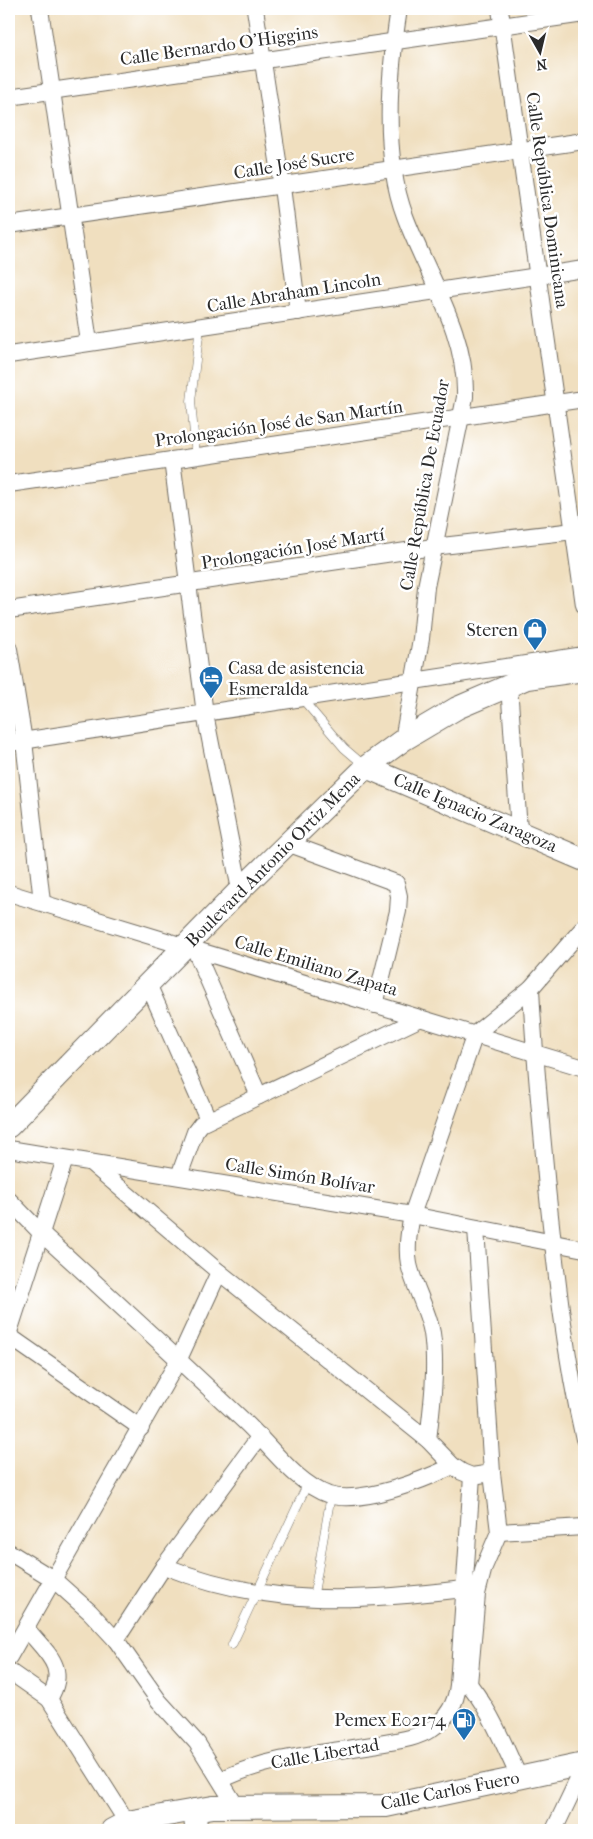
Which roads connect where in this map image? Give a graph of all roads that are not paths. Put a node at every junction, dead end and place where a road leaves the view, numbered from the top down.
1 (40, 9) edge
2 (255, 9) edge
3 (399, 9) edge
4 (500, 9) edge
5 (584, 14) edge
6 (503, 27) junction
7 (394, 41) junction
8 (264, 61) junction
9 (52, 90) junction
10 (9, 97) edge
11 (584, 141) edge
12 (521, 151) junction
13 (394, 168) junction
14 (282, 187) junction
15 (71, 216) junction
16 (9, 225) edge
17 (584, 269) edge
18 (537, 275) junction
19 (440, 291) junction
20 (298, 312) junction
21 (200, 328) junction
22 (89, 342) junction
23 (9, 355) edge
24 (584, 400) edge
25 (555, 403) junction
26 (460, 417) junction
27 (196, 456) junction
28 (172, 460) junction
29 (9, 484) edge
30 (579, 531) edge
31 (433, 547) junction
32 (187, 585) junction
33 (584, 605) edge
34 (9, 610) edge
35 (9, 648) edge
36 (584, 655) edge
37 (584, 670) edge
38 (414, 681) junction
39 (509, 684) junction
40 (302, 700) junction
41 (205, 714) junction
42 (403, 740) junction
43 (17, 742) edge
44 (366, 767) junction
45 (519, 831) junction
46 (287, 843) junction
47 (584, 860) edge
48 (240, 890) junction
49 (9, 893) edge
50 (42, 902) junction
51 (584, 927) edge
52 (191, 948) junction
53 (148, 984) junction
54 (531, 988) junction
55 (376, 1006) junction
56 (419, 1019) junction
57 (475, 1034) junction
58 (534, 1052) junction
59 (584, 1068) edge
60 (259, 1096) junction
61 (208, 1119) junction
62 (9, 1126) edge
63 (9, 1149) edge
64 (65, 1158) junction
65 (92, 1164) junction
66 (179, 1176) junction
67 (9, 1200) edge
68 (412, 1215) junction
69 (476, 1228) junction
70 (41, 1233) junction
71 (553, 1243) junction
72 (584, 1249) edge
73 (219, 1272) junction
74 (9, 1332) edge
75 (9, 1336) edge
76 (179, 1359) junction
77 (578, 1384) edge
78 (141, 1428) junction
79 (260, 1436) junction
80 (584, 1439) edge
81 (428, 1440) junction
82 (454, 1466) junction
83 (492, 1473) junction
84 (472, 1476) junction
85 (307, 1485) junction
86 (331, 1495) junction
87 (584, 1527) edge
88 (498, 1532) junction
89 (9, 1552) edge
90 (164, 1566) junction
91 (53, 1579) junction
92 (256, 1592) junction
93 (470, 1592) junction
94 (313, 1599) junction
95 (26, 1628) junction
96 (116, 1640) junction
97 (232, 1645) dead end
98 (9, 1657) edge
99 (9, 1671) edge
100 (463, 1678) junction
101 (49, 1699) junction
102 (584, 1765) edge
103 (519, 1777) junction
104 (221, 1780) junction
105 (236, 1806) junction
106 (196, 1820) edge
107 (119, 1826) edge
108 (554, 1830) edge

1 - 9 street
2 - 8 street
3 - 7 street, Calle República De Ecuador
4 - 6 street, Calle República Dominicana
5 - 6 street, Calle Bernardo O'Higgins
6 - 7 street, Calle Bernardo O'Higgins
6 - 12 street, Calle República Dominicana
7 - 8 street, Calle Bernardo O'Higgins
7 - 13 street, Calle República De Ecuador
8 - 9 street, Calle Bernardo O'Higgins
8 - 14 street
9 - 10 street, Calle Bernardo O'Higgins
9 - 15 street
11 - 12 street, Calle José Sucre
12 - 13 street, Calle José Sucre
12 - 18 street, Calle República Dominicana
13 - 14 street, Calle José Sucre
13 - 19 street, Calle República De Ecuador
14 - 15 street, Calle José Sucre
14 - 20 street
15 - 16 street, Calle José Sucre
15 - 22 street
17 - 18 street, Calle Abraham Lincoln
18 - 19 street, Calle Abraham Lincoln
18 - 25 street, Calle República Dominicana
19 - 20 street, Calle Abraham Lincoln
19 - 26 street, Calle República De Ecuador
20 - 21 street, Calle Abraham Lincoln
21 - 22 street, Calle Abraham Lincoln
21 - 27 lane
22 - 23 street, Calle Abraham Lincoln
24 - 25 street, Prolongación José de San Martín
25 - 26 street, Prolongación José de San Martín
25 - 30 street, Calle República Dominicana
26 - 27 street, Prolongación José de San Martín
26 - 31 street, Calle República De Ecuador
27 - 28 street, Prolongación José de San Martín
28 - 29 street, Prolongación José de San Martín
28 - 32 street
30 - 31 street, Prolongación José Martí
30 - 33 street, Calle República Dominicana
31 - 32 street, Prolongación José Martí
31 - 38 street, Calle República De Ecuador
32 - 34 street, Prolongación José Martí
32 - 41 street
35 - 43 street
36 - 38 street
37 - 39 main road, Boulevard Antonio Ortiz Mena
38 - 40 street
38 - 42 street, Calle República De Ecuador
39 - 42 main road, Boulevard Antonio Ortiz Mena
39 - 45 street
40 - 41 street
40 - 44 lane
41 - 43 street
41 - 48 street
42 - 44 main road, Boulevard Antonio Ortiz Mena
43 - 50 street
44 - 45 main road, Calle Ignacio Zaragoza
44 - 46 main road, Boulevard Antonio Ortiz Mena
45 - 47 main road, Calle Ignacio Zaragoza
46 - 48 main road, Boulevard Antonio Ortiz Mena
46 - 55 street
48 - 52 main road, Boulevard Antonio Ortiz Mena
49 - 50 street, Calle Emiliano Zapata
50 - 52 street, Calle Emiliano Zapata
51 - 54 street
52 - 53 main road, Boulevard Antonio Ortiz Mena
52 - 55 street, Calle Emiliano Zapata
52 - 60 street
53 - 61 street
53 - 62 main road, Boulevard Antonio Ortiz Mena
54 - 57 street
54 - 58 street
55 - 56 street, Calle Emiliano Zapata
56 - 57 street, Calle Emiliano Zapata
56 - 60 street
57 - 58 street, Calle Emiliano Zapata
57 - 68 street
58 - 59 street, Calle Emiliano Zapata
58 - 71 street
60 - 61 street
61 - 66 street
63 - 64 street, Calle Simón Bolívar
64 - 65 street, Calle Simón Bolívar
64 - 70 street
65 - 66 street, Calle Simón Bolívar
65 - 73 street
66 - 68 street, Calle Simón Bolívar
67 - 70 street
68 - 69 street, Calle Simón Bolívar
68 - 81 street
69 - 71 street, Calle Simón Bolívar
69 - 83 street
70 - 74 street
70 - 76 street
71 - 72 street, Calle Simón Bolívar
71 - 77 street
73 - 76 street
73 - 81 street
75 - 78 street
76 - 78 street
76 - 79 street
77 - 80 street
78 - 91 street
79 - 85 street
79 - 90 street
81 - 82 street
82 - 84 street
82 - 86 street
83 - 84 street
83 - 88 street
84 - 93 street
85 - 86 street
85 - 92 lane
86 - 94 lane
87 - 88 street
88 - 93 street
89 - 91 street
90 - 92 street
90 - 96 street
91 - 95 street
91 - 96 street
92 - 94 street
92 - 97 lane
93 - 94 street
93 - 100 street
95 - 98 street
95 - 101 street
96 - 104 street
99 - 101 street
100 - 103 street
100 - 104 street, Calle Libertad
101 - 107 street
102 - 103 main road, Calle Carlos Fuero
102 - 108 street
103 - 105 main road, Calle Carlos Fuero
104 - 105 street
105 - 106 main road, Calle Carlos Fuero
106 - 107 main road

